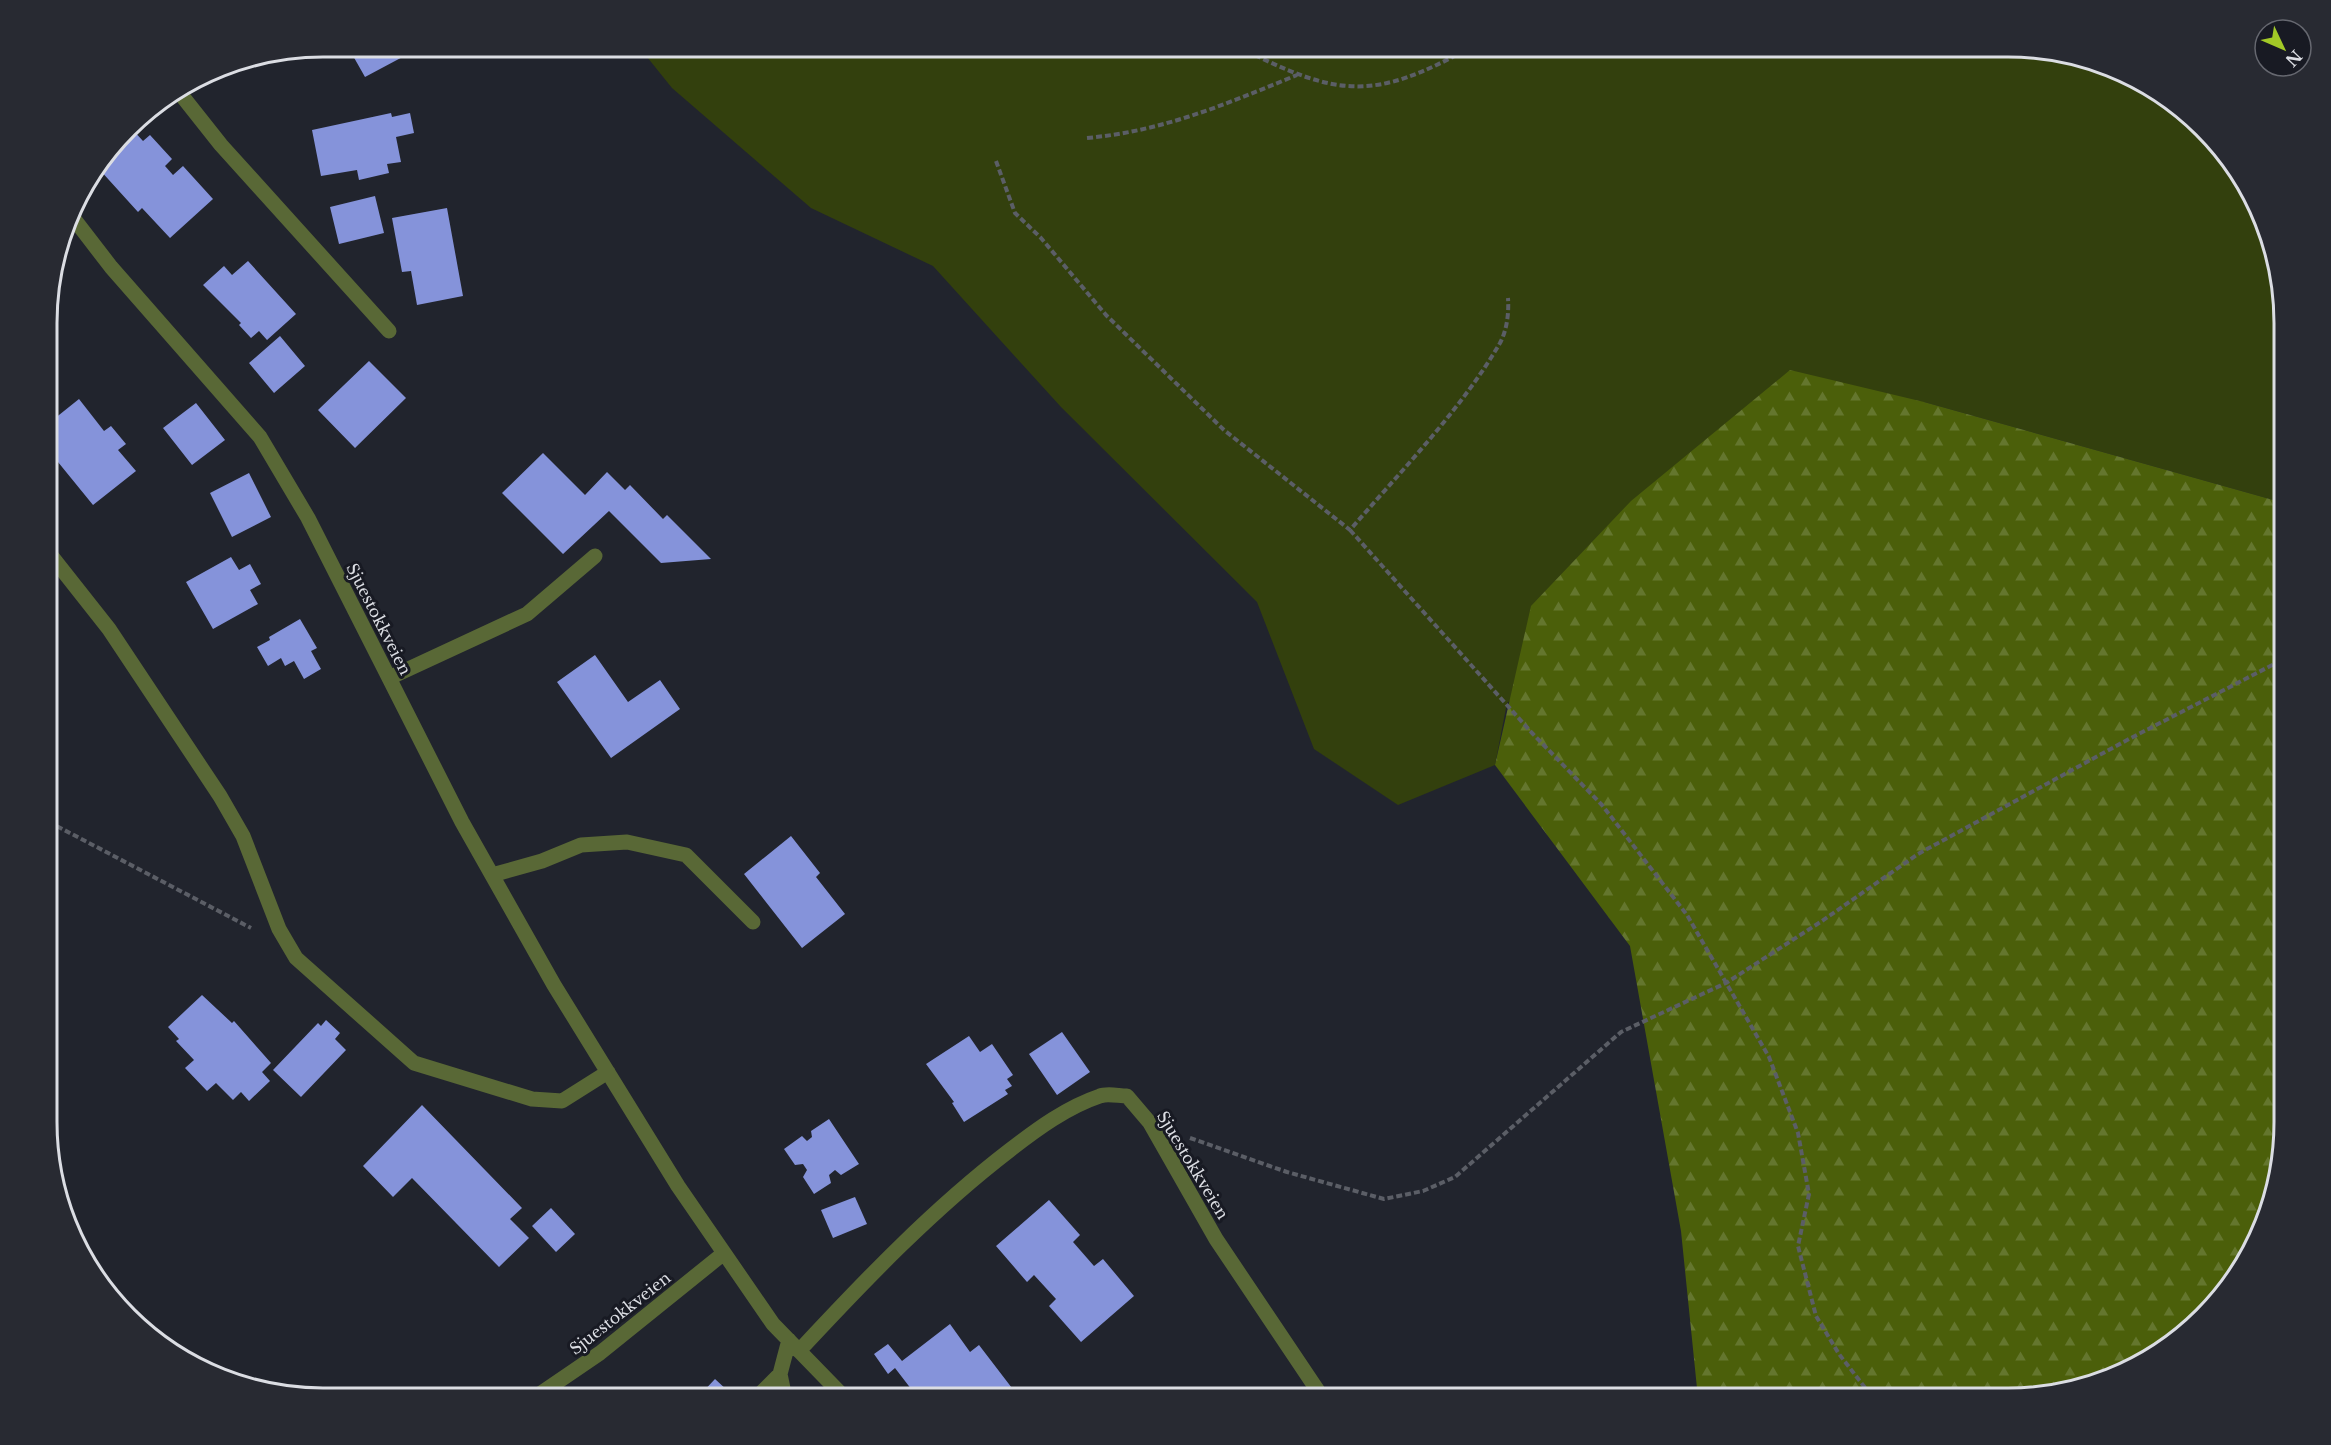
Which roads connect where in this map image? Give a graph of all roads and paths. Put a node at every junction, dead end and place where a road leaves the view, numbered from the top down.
1 (1262, 57) edge
2 (1451, 57) edge
3 (1297, 74) junction
4 (183, 97) edge
5 (1086, 138) dead end
6 (996, 161) dead end
7 (77, 222) edge
8 (1508, 298) dead end
9 (389, 331) dead end
10 (1350, 530) junction
11 (595, 556) dead end
12 (57, 563) edge
13 (2274, 664) edge
14 (389, 678) junction
15 (57, 826) edge
16 (492, 875) junction
17 (753, 922) dead end
18 (279, 929) junction
19 (1726, 983) junction
20 (608, 1072) junction
21 (1150, 1123) junction
22 (724, 1253) junction
23 (794, 1345) junction
24 (780, 1374) junction
25 (549, 1388) edge
26 (766, 1388) edge
27 (783, 1388) edge
28 (835, 1388) edge
29 (1316, 1388) edge
30 (1865, 1388) edge

1 - 3 path
2 - 3 path
3 - 5 path
4 - 9 street
6 - 10 path
7 - 14 street, Sjuestokkveien
8 - 10 path
10 - 19 path
11 - 14 street
12 - 18 street
13 - 19 path
14 - 16 street, Sjuestokkveien
15 - 18 path
16 - 17 street
16 - 20 street, Sjuestokkveien
18 - 20 street
19 - 21 path
19 - 30 path
20 - 22 street, Sjuestokkveien
21 - 23 street, Sjuestokkveien
21 - 29 street, Sjuestokkveien
22 - 23 street, Sjuestokkveien
22 - 25 street, Sjuestokkveien
23 - 24 street, Sjuestokkveien
23 - 28 street, Sjuestokkveien
24 - 26 street
24 - 27 street, Sjuestokkveien

